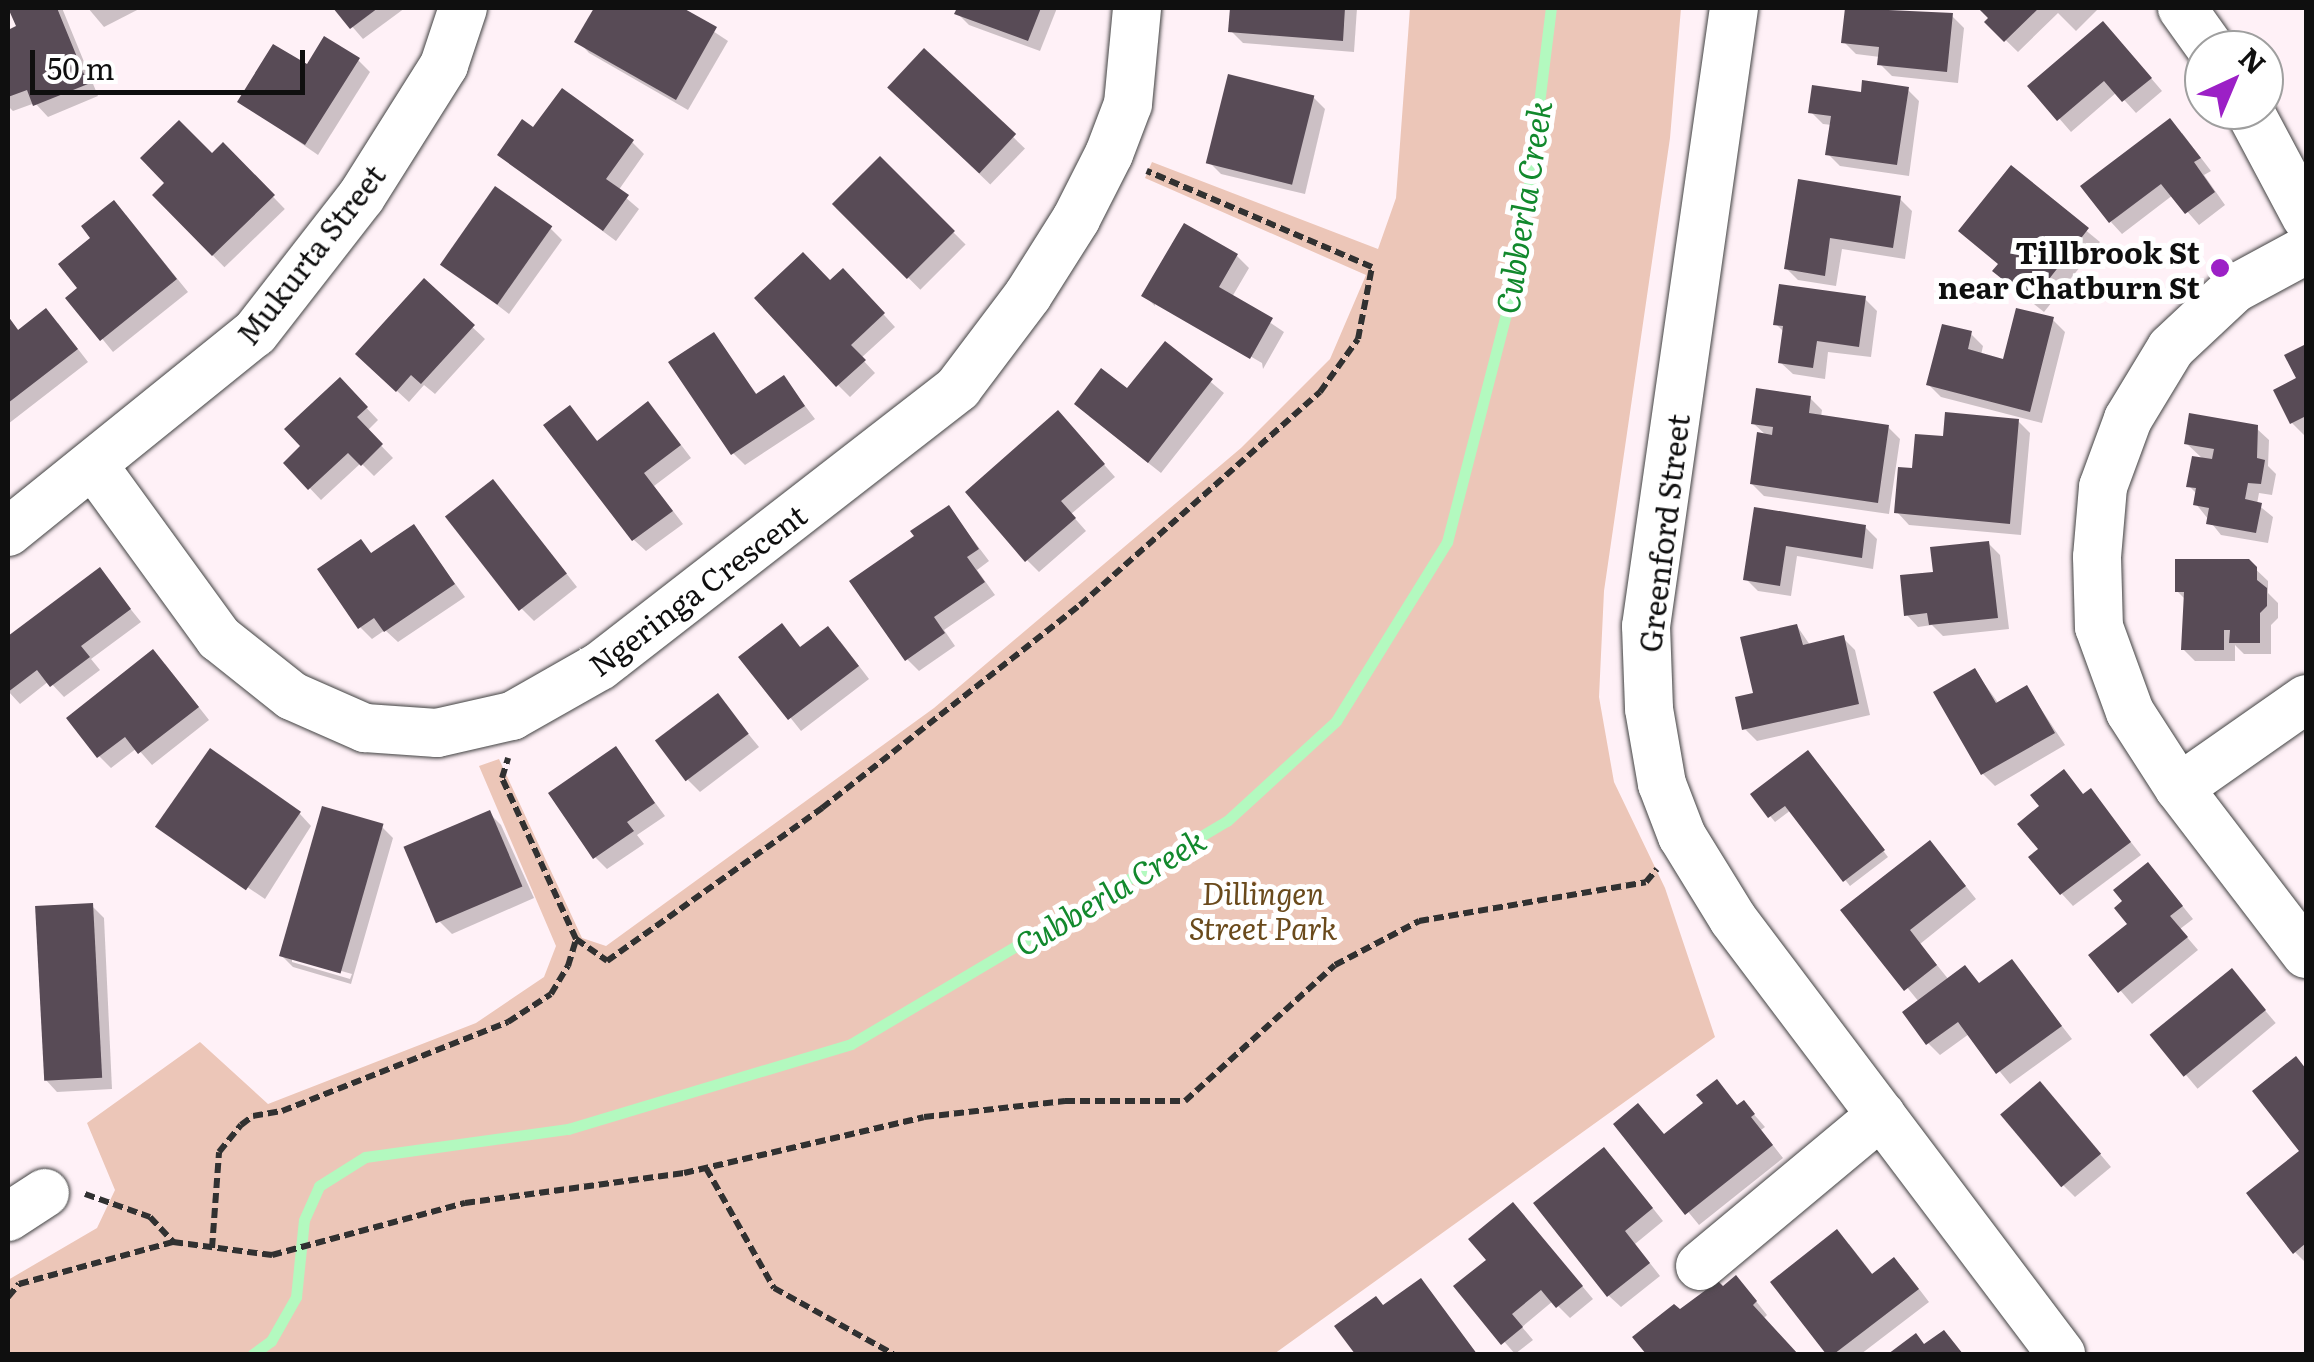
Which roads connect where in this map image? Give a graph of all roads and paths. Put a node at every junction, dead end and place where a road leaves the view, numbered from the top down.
1 (463, 8) edge
2 (1138, 8) edge
3 (1734, 8) edge
4 (2182, 8) edge
5 (2198, 30) edge
6 (2260, 130) edge
7 (1110, 154) junction
8 (2306, 217) edge
9 (2306, 250) edge
10 (94, 466) junction
11 (8, 532) edge
12 (2306, 700) edge
13 (512, 716) junction
14 (2179, 788) junction
15 (1682, 836) junction
16 (576, 940) junction
17 (2306, 954) edge
18 (1881, 1115) junction
19 (706, 1168) junction
20 (26, 1205) edge
21 (173, 1242) junction
22 (212, 1248) junction
23 (1700, 1266) dead end
24 (8, 1297) edge
25 (893, 1354) edge
26 (2060, 1354) edge

1 - 10 street, Mukurta Street
2 - 7 street, Ngeringa Crescent
3 - 15 street, Greenford Street
4 - 5 street
6 - 8 street
7 - 13 street, Ngeringa Crescent
7 - 16 path
9 - 14 street
10 - 11 street, Mukurta Street
10 - 13 street, Ngeringa Crescent
12 - 14 street
13 - 16 path
14 - 17 street
15 - 18 street, Greenford Street
15 - 19 path
16 - 22 path
18 - 23 street
18 - 26 street, Greenford Street
19 - 22 path
19 - 25 path
20 - 21 path
21 - 22 path
21 - 24 path

